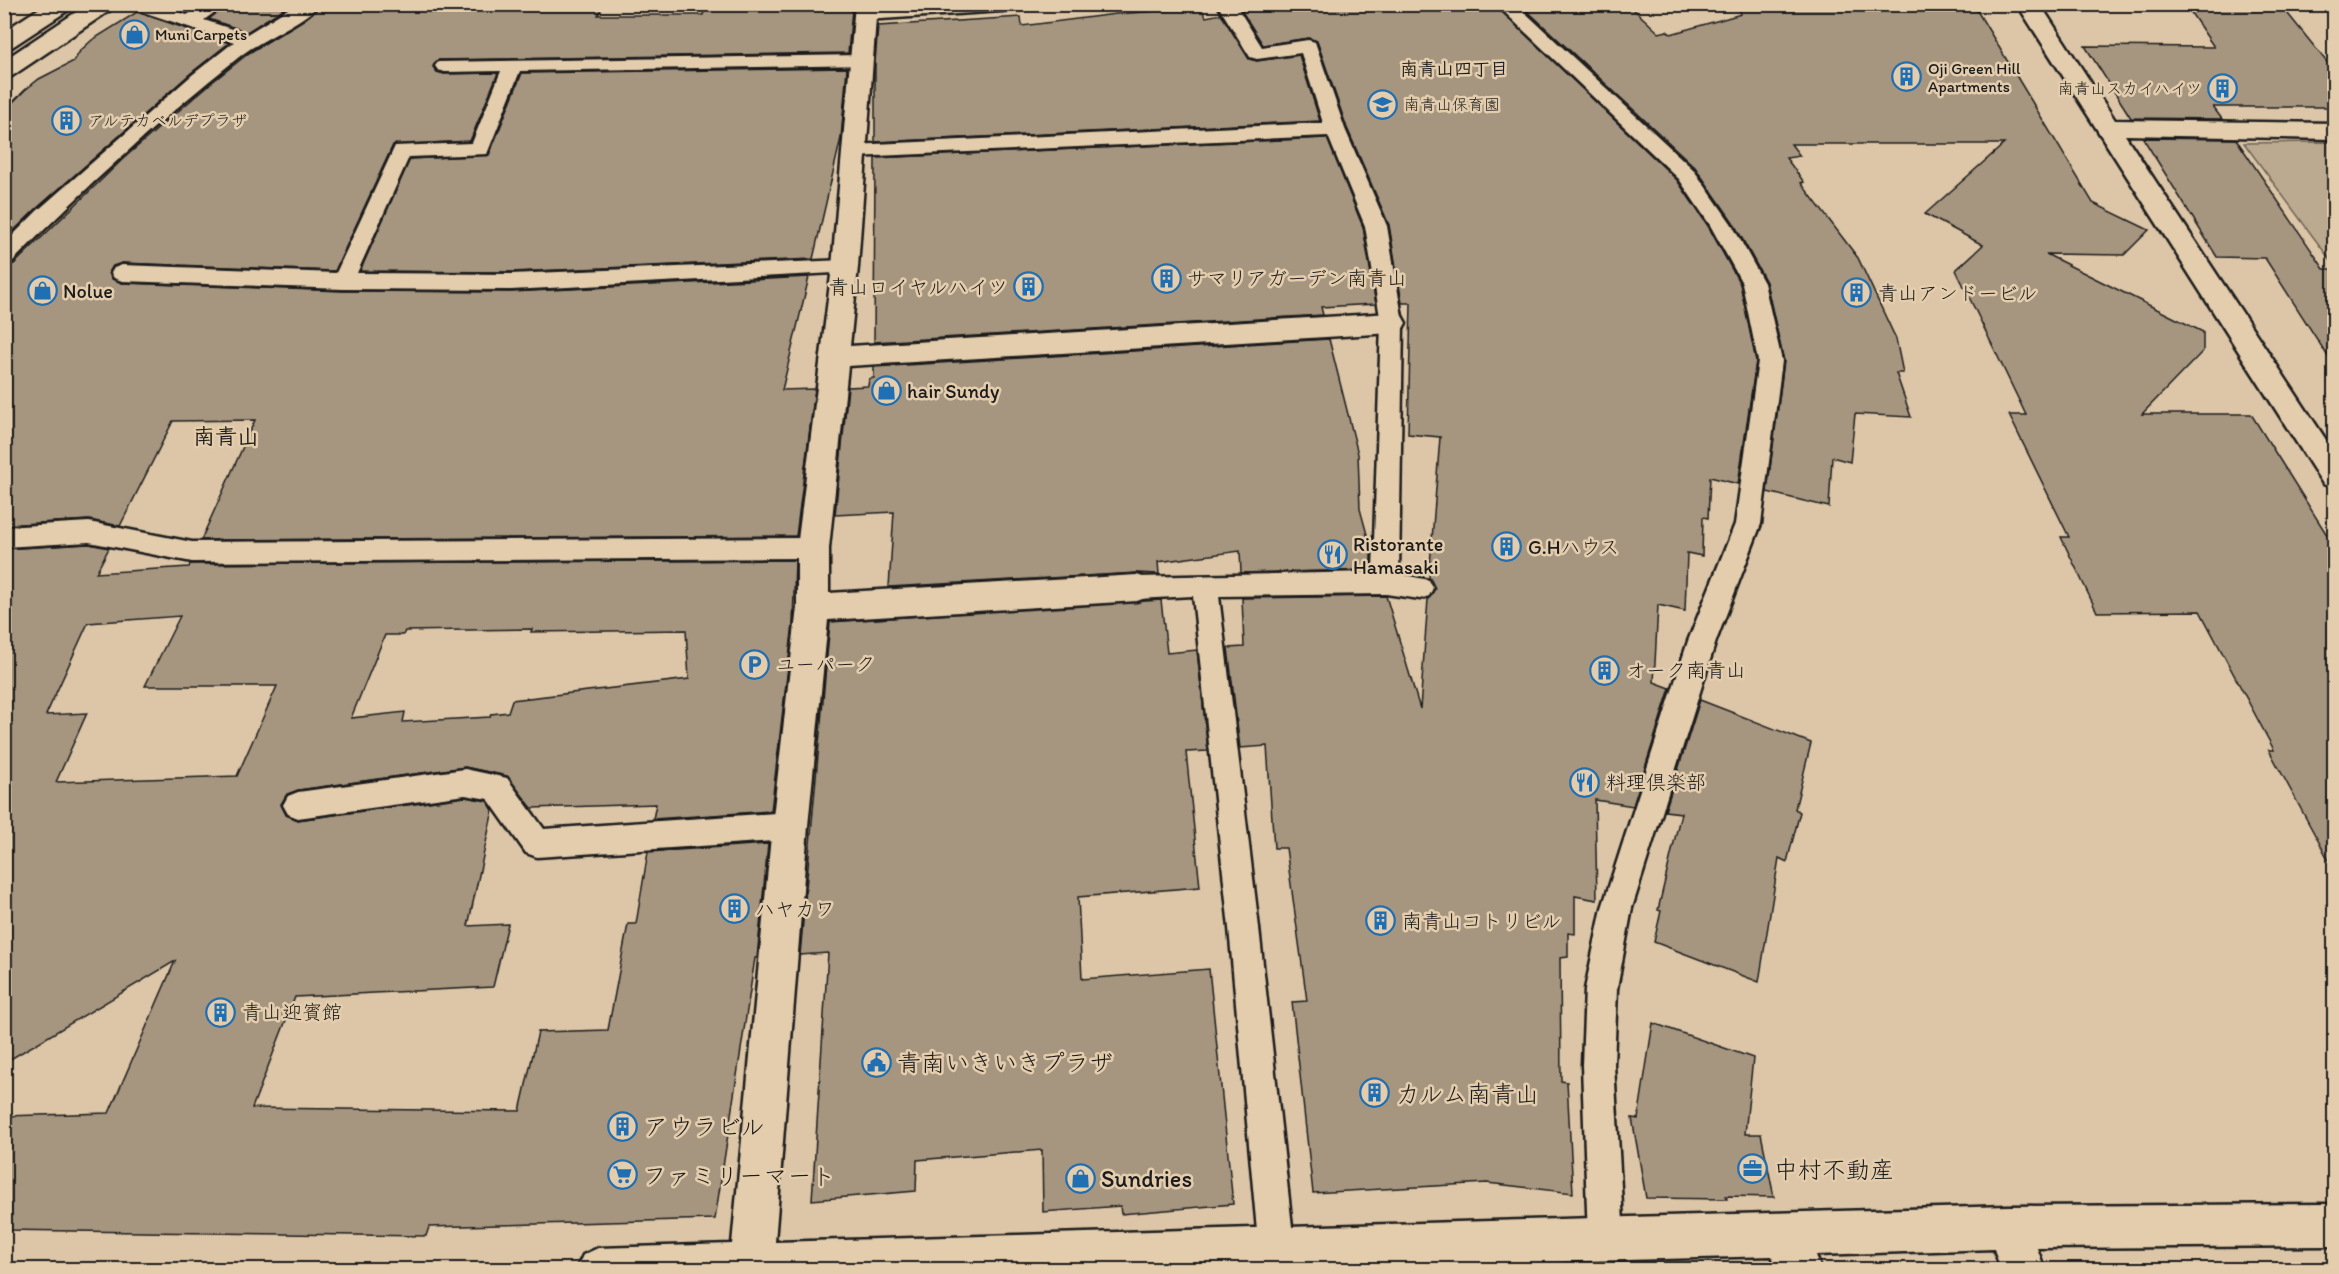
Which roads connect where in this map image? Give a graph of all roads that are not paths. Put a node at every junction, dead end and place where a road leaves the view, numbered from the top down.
1 (62, 4) edge
2 (104, 4) edge
3 (137, 4) edge
4 (217, 4) edge
5 (310, 4) edge
6 (1032, 4) edge
7 (1226, 4) edge
8 (1505, 4) edge
9 (2028, 4) edge
10 (1027, 5) edge
11 (866, 9) edge
12 (190, 21) junction
13 (249, 41) junction
14 (4, 42) edge
15 (861, 61) junction
16 (513, 65) junction
17 (445, 66) dead end
18 (4, 71) edge
19 (2107, 127) junction
20 (1335, 129) junction
21 (2334, 131) edge
22 (853, 151) junction
23 (4, 257) edge
24 (845, 267) junction
25 (122, 273) dead end
26 (343, 281) junction
27 (1392, 323) junction
28 (835, 357) junction
29 (2334, 476) edge
30 (4, 537) edge
31 (813, 548) junction
32 (1386, 583) junction
33 (1205, 585) junction
34 (1137, 588) joint
35 (1420, 588) dead end
36 (813, 607) junction
37 (297, 805) dead end
38 (790, 826) junction
39 (2334, 1225) edge
40 (2008, 1227) junction
41 (1606, 1240) junction
42 (1277, 1258) edge
43 (751, 1267) edge
44 (598, 1269) edge
45 (2023, 1269) edge

1 - 14 street
2 - 18 street
3 - 12 lane
4 - 12 lane
5 - 13 lane
6 - 10 lane
7 - 20 lane
8 - 41 lane
9 - 19 street
10 - 11 lane
11 - 15 street
12 - 13 lane
13 - 23 lane
15 - 16 lane
15 - 22 street
16 - 17 lane
16 - 26 lane
19 - 21 street
19 - 29 street
20 - 22 lane
20 - 27 lane
22 - 24 street
24 - 26 lane
24 - 28 street
25 - 26 lane
27 - 28 street
27 - 32 lane
28 - 31 street
30 - 31 lane
31 - 36 street
32 - 33 lane
32 - 35 lane
33 - 34 lane
33 - 42 lane
34 - 36 street
36 - 38 street
37 - 38 lane
38 - 43 street
39 - 40 street
40 - 41 street
40 - 45 street
41 - 42 street
42 - 43 street
43 - 44 street

